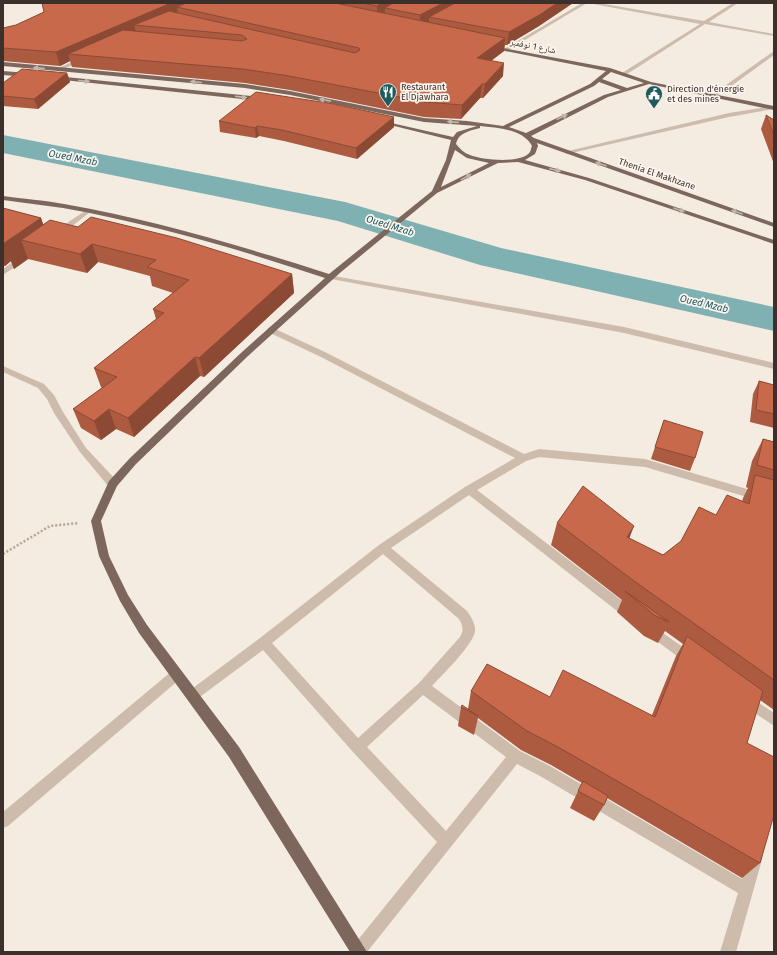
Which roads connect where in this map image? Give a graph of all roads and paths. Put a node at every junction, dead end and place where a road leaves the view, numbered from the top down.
1 (585, 3) edge
2 (590, 3) edge
3 (736, 3) edge
4 (706, 23) junction
5 (774, 35) edge
6 (484, 45) edge
7 (506, 50) junction
8 (774, 53) edge
9 (86, 58) edge
10 (3, 64) edge
11 (59, 69) junction
12 (610, 70) junction
13 (3, 73) edge
14 (624, 74) junction
15 (35, 76) edge
16 (50, 78) edge
17 (599, 80) junction
18 (650, 83) junction
19 (625, 89) junction
20 (714, 96) junction
21 (270, 101) edge
22 (773, 108) edge
23 (372, 119) edge
24 (492, 126) junction
25 (505, 127) junction
26 (527, 135) junction
27 (533, 140) junction
28 (454, 142) junction
29 (567, 152) junction
30 (518, 160) junction
31 (496, 162) junction
32 (435, 192) junction
33 (3, 198) edge
34 (88, 211) junction
35 (774, 225) edge
36 (52, 237) edge
37 (774, 242) edge
38 (29, 254) edge
39 (3, 273) edge
40 (335, 274) junction
41 (271, 330) junction
42 (774, 366) edge
43 (3, 369) edge
44 (523, 458) junction
45 (113, 484) junction
46 (469, 490) junction
47 (774, 501) edge
48 (96, 521) junction
49 (383, 548) junction
50 (3, 554) edge
51 (264, 642) junction
52 (699, 666) edge
53 (176, 675) junction
54 (423, 687) junction
55 (736, 693) edge
56 (193, 695) junction
57 (774, 720) edge
58 (358, 748) junction
59 (515, 756) junction
60 (3, 821) edge
61 (446, 841) junction
62 (761, 842) edge
63 (746, 890) junction
64 (358, 952) edge
65 (728, 952) edge

1 - 7 street
2 - 4 street
3 - 4 street
4 - 5 street
4 - 14 street
6 - 7 main road, شارع 1 نوفمبر
7 - 12 main road, شارع 1 نوفمبر
8 - 20 street
9 - 11 street
11 -> 10 main road
24 -> 11 main road
12 - 14 main road, شارع 1 نوفمبر
12 - 17 main road
13 - 15 main road
14 - 18 main road, شارع 1 نوفمبر
16 -> 21 main road
17 - 19 main road
17 - 25 main road
18 - 19 main road
18 - 20 main road, شارع 1 نوفمبر
26 -> 19 main road
20 - 22 main road, شارع 1 نوفمبر
22 - 29 street
23 - 28 main road
24 - 25 main road
24 - 28 main road
25 - 26 main road
26 - 27 main road
27 - 29 main road, Thenia El Makhzane
27 - 30 main road
28 - 31 main road
28 - 32 main road
35 -> 29 main road, Thenia El Makhzane
30 - 31 main road
30 -> 37 main road
32 -> 31 main road
32 - 40 main road
33 - 34 main road
34 - 36 street
34 - 40 main road
38 - 39 street
40 - 41 main road
40 - 42 street
41 - 44 street
41 - 45 main road
43 - 45 street
44 - 46 street
44 - 47 street
45 - 48 main road
46 - 49 street
46 - 52 street
48 - 50 path
48 - 53 main road
49 - 51 street
49 - 54 street
51 - 56 street
51 - 58 street
53 - 56 main road
53 - 60 street
54 - 58 street
54 - 59 street
55 - 57 street
56 - 64 main road
58 - 61 street
59 - 61 street
59 - 63 street
61 - 64 street
62 - 63 street
63 - 65 street

